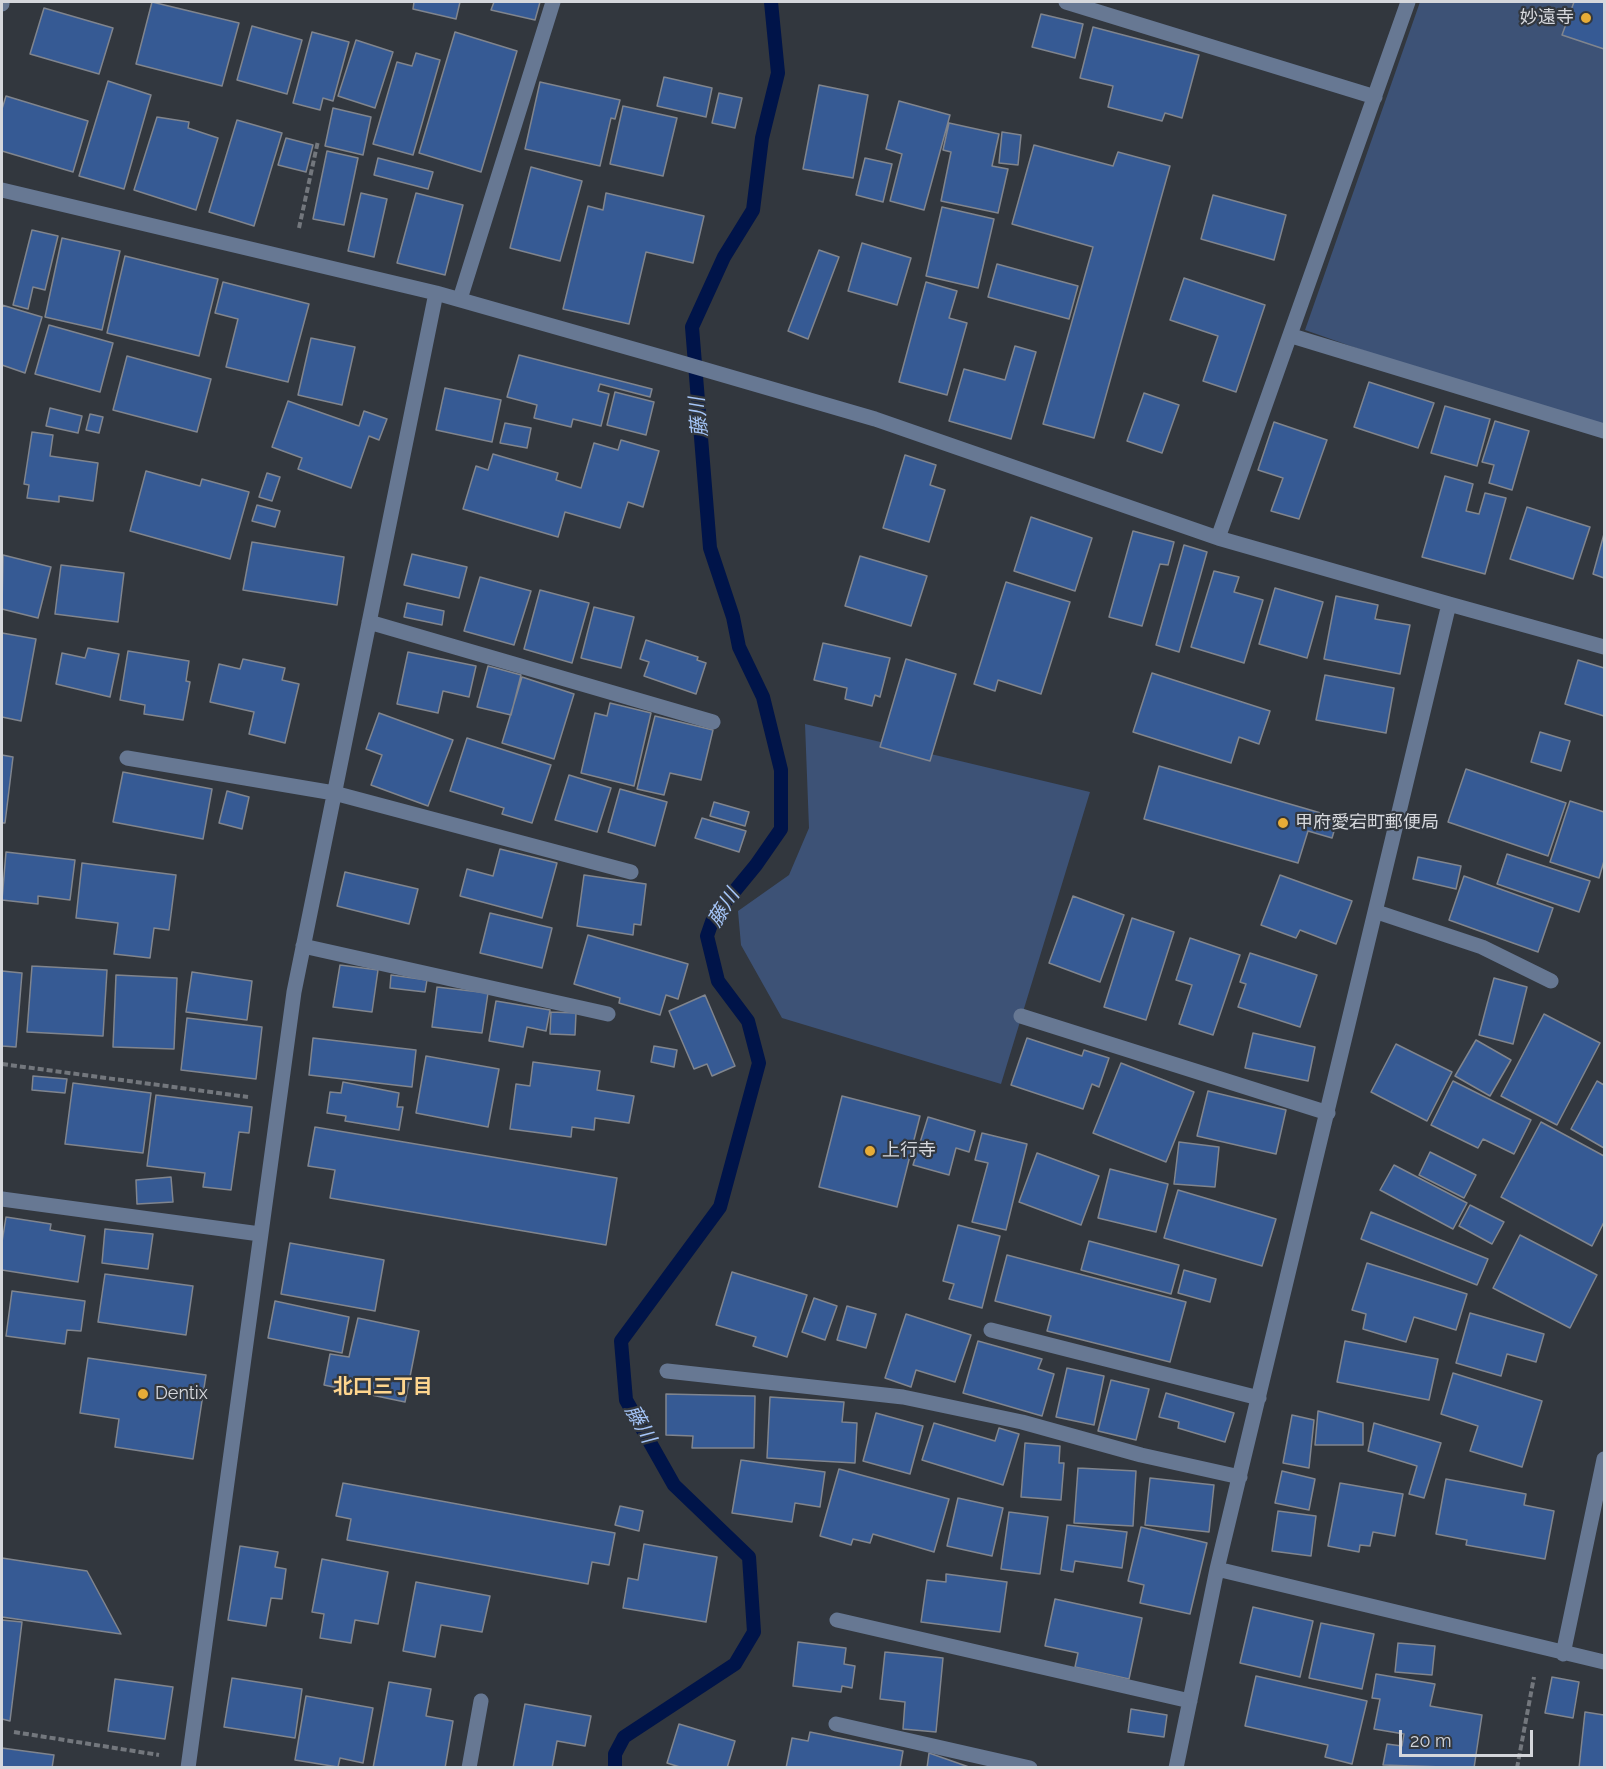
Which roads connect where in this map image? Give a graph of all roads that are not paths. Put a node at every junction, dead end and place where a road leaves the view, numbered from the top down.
1 (553, 2) edge
2 (1066, 2) edge
3 (1408, 2) edge
4 (1375, 97) junction
5 (2, 190) edge
6 (436, 292) junction
7 (460, 299) junction
8 (1292, 336) junction
9 (1605, 431) edge
10 (1218, 538) junction
11 (1449, 604) junction
12 (369, 622) junction
13 (1605, 647) edge
14 (713, 722) dead end
15 (127, 758) dead end
16 (334, 793) junction
17 (631, 872) dead end
18 (1377, 912) junction
19 (303, 946) junction
20 (1551, 981) dead end
21 (608, 1014) dead end
22 (1021, 1016) dead end
23 (1328, 1113) junction
24 (2, 1199) edge
25 (260, 1234) junction
26 (991, 1330) dead end
27 (668, 1371) dead end
28 (1259, 1398) junction
29 (1605, 1459) edge
30 (1240, 1477) junction
31 (1217, 1569) junction
32 (837, 1620) dead end
33 (1563, 1654) junction
34 (1605, 1662) edge
35 (481, 1701) dead end
36 (1190, 1701) junction
37 (836, 1724) dead end
38 (188, 1763) edge
39 (469, 1767) edge
40 (1030, 1767) edge
41 (1176, 1767) edge

1 - 7 street
2 - 4 street
3 - 4 street
4 - 8 street
5 - 6 street
6 - 7 street
6 - 12 street
7 - 10 street
8 - 9 street
8 - 10 street
10 - 11 street
11 - 13 street
11 - 18 street
12 - 14 street
12 - 16 street
15 - 16 street
16 - 17 street
16 - 19 street
18 - 20 street
18 - 23 street
19 - 21 street
19 - 25 street
22 - 23 street
23 - 28 street
24 - 25 street
25 - 38 street
26 - 28 street
27 - 30 street
28 - 30 street
29 - 33 street
30 - 31 street
31 - 33 street
31 - 36 street
32 - 36 street
33 - 34 street
35 - 39 street
36 - 41 street
37 - 40 street

